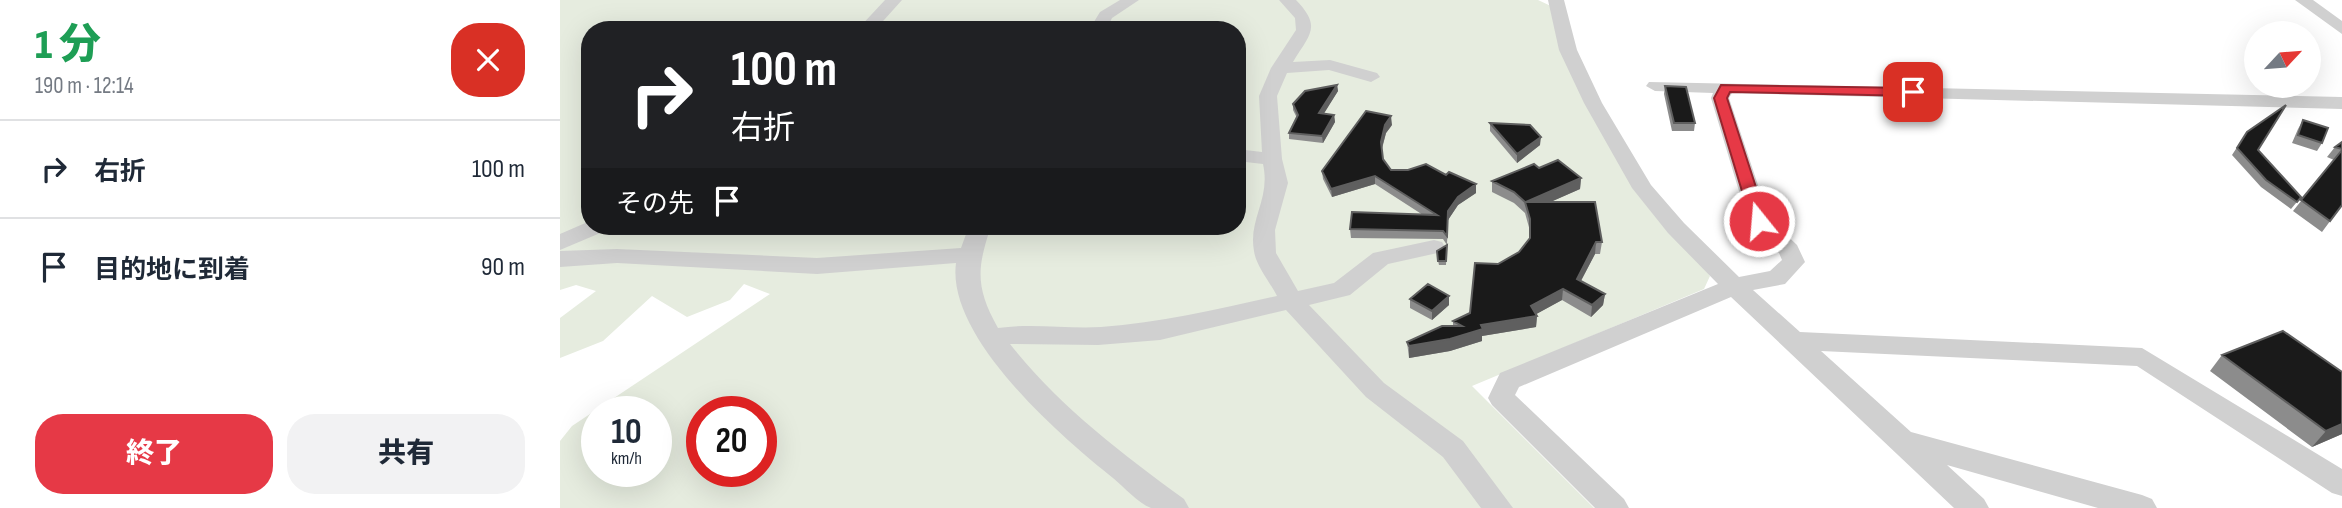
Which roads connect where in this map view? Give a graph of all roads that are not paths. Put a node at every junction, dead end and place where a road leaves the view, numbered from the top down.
1 (894, 0) edge
2 (1131, 0) edge
3 (1287, 0) edge
4 (1556, 0) edge
5 (2303, 0) edge
6 (2318, 0) edge
7 (2342, 18) edge
8 (874, 21) edge
9 (1103, 21) edge
10 (2342, 29) edge
11 (1280, 68) junction
12 (1371, 77) dead end
13 (1655, 86) dead end
14 (1725, 88) junction
15 (2342, 103) edge
16 (1246, 156) edge
17 (1272, 159) junction
18 (581, 233) edge
19 (977, 235) edge
20 (560, 243) edge
21 (1434, 247) dead end
22 (970, 255) junction
23 (560, 259) edge
24 (1734, 286) junction
25 (1292, 301) junction
26 (991, 338) junction
27 (1795, 341) junction
28 (1901, 440) junction
29 (2342, 484) edge
30 (1174, 508) edge
31 (1498, 508) edge
32 (1614, 508) edge
33 (1974, 508) edge
34 (2142, 508) edge

1 - 8 street
2 - 9 street
3 - 11 street
4 - 24 street
5 - 10 street
6 - 7 lane
11 - 12 street
11 - 17 street
13 - 14 street
14 - 15 street
14 - 24 street
16 - 17 street
17 - 25 street
18 - 20 street
19 - 22 street
21 - 25 street
22 - 23 street
22 - 26 street
24 - 27 street
24 - 32 street
25 - 26 street
25 - 31 street
26 - 30 street
27 - 28 street
27 - 29 street
28 - 33 lane
28 - 34 lane

